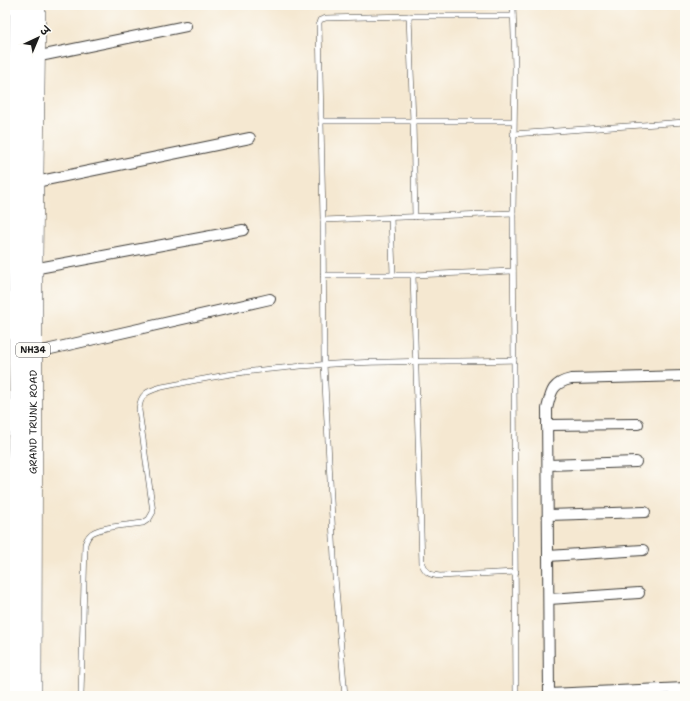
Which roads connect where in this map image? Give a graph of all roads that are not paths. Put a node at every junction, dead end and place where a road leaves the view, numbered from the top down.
1 (18, 5) edge
2 (36, 5) edge
3 (513, 5) edge
4 (409, 16) junction
5 (513, 16) junction
6 (186, 26) dead end
7 (20, 57) edge
8 (321, 121) junction
9 (513, 121) junction
10 (413, 122) junction
11 (685, 122) edge
12 (513, 134) junction
13 (250, 138) dead end
14 (26, 184) junction
15 (513, 213) junction
16 (391, 217) junction
17 (415, 217) junction
18 (323, 220) junction
19 (11, 224) edge
20 (243, 230) dead end
21 (19, 265) edge
22 (513, 271) junction
23 (393, 274) junction
24 (323, 275) junction
25 (413, 275) junction
26 (270, 299) dead end
27 (33, 353) junction
28 (514, 360) junction
29 (415, 362) junction
30 (324, 364) junction
31 (685, 376) edge
32 (12, 410) edge
33 (638, 424) dead end
34 (547, 425) junction
35 (636, 462) dead end
36 (548, 465) junction
37 (645, 512) dead end
38 (548, 515) junction
39 (10, 520) edge
40 (643, 550) dead end
41 (548, 556) junction
42 (516, 572) junction
43 (639, 593) dead end
44 (549, 599) junction
45 (10, 618) edge
46 (685, 688) edge
47 (639, 693) edge
48 (549, 695) edge
49 (14, 696) edge
50 (32, 696) edge
51 (81, 696) edge
52 (345, 696) edge
53 (516, 696) edge

1 - 7 highway, GRAND TRUNK ROAD / NH34
2 - 7 highway, GRAND TRUNK ROAD / NH34
3 - 5 lane
4 - 5 lane
4 - 8 lane
4 - 10 lane
5 - 9 lane
6 - 7 street
7 - 14 highway, GRAND TRUNK ROAD / NH34
8 - 10 lane
8 - 18 lane
9 - 10 lane
9 - 12 lane
10 - 17 lane
11 - 12 lane
12 - 15 lane
13 - 14 street
14 - 19 highway, GRAND TRUNK ROAD / NH34
14 - 21 highway, GRAND TRUNK ROAD / NH34
15 - 17 lane
15 - 22 lane
16 - 17 lane
16 - 18 lane
16 - 23 lane
18 - 24 lane
19 - 21 highway, GRAND TRUNK ROAD / NH34
20 - 21 street
21 - 27 highway, GRAND TRUNK ROAD / NH34
21 - 32 highway, GRAND TRUNK ROAD / NH34
22 - 25 lane
22 - 28 lane
23 - 24 lane
23 - 25 lane
24 - 30 lane
25 - 29 lane
26 - 27 street
27 - 50 highway, GRAND TRUNK ROAD / NH34
28 - 29 lane
28 - 42 lane
29 - 30 lane
29 - 42 lane
30 - 51 lane
30 - 52 lane
31 - 34 street
32 - 39 highway, GRAND TRUNK ROAD / NH34
33 - 34 street
34 - 36 street
35 - 36 street
36 - 38 street
37 - 38 street
38 - 41 street
39 - 45 highway, GRAND TRUNK ROAD / NH34
40 - 41 street
41 - 44 street
42 - 53 lane
43 - 44 street
44 - 48 street
45 - 49 highway, GRAND TRUNK ROAD / NH34
46 - 47 street
47 - 48 street

